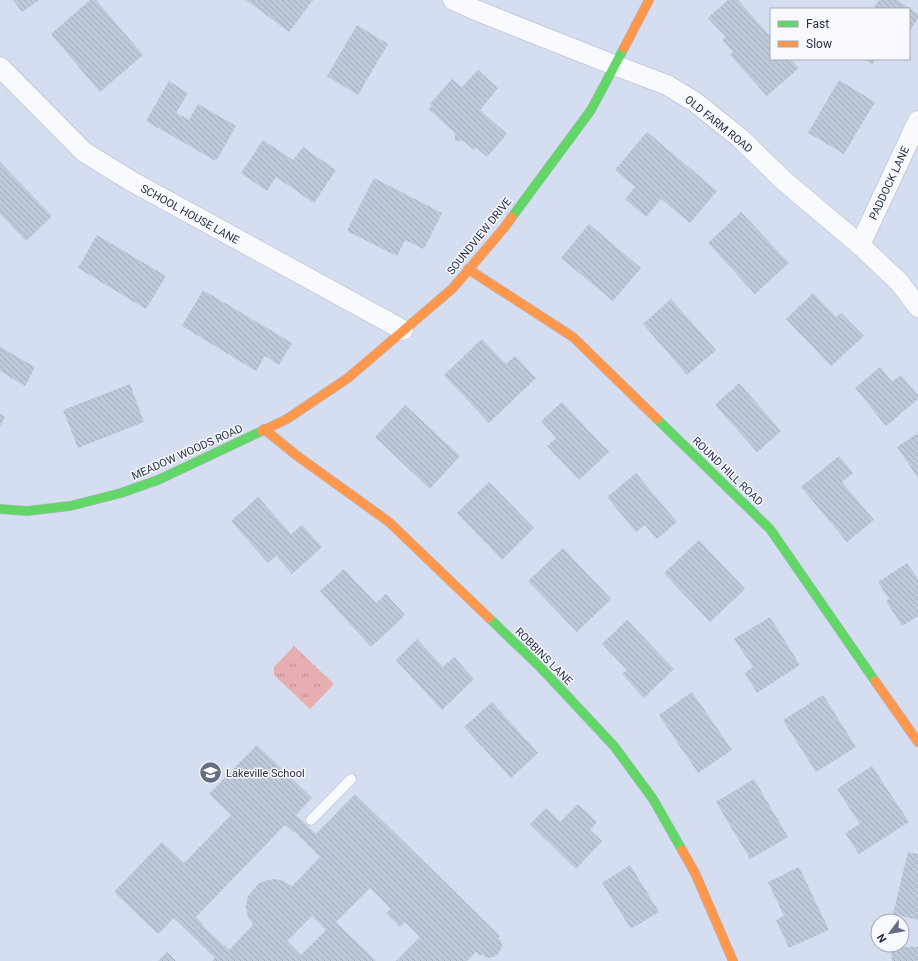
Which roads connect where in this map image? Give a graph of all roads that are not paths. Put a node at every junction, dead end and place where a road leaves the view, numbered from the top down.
1 (453, 0) edge
2 (649, 0) edge
3 (614, 65) junction
4 (0, 67) edge
5 (918, 121) edge
6 (860, 245) junction
7 (468, 269) junction
8 (918, 307) edge
9 (403, 330) junction
10 (264, 430) junction
11 (0, 509) edge
12 (918, 742) edge
13 (351, 779) dead end
14 (311, 820) dead end
15 (733, 961) edge

1 - 3 street, OLD FARM ROAD
2 - 3 street, SOUNDVIEW DRIVE
3 - 6 street, OLD FARM ROAD
3 - 7 street, SOUNDVIEW DRIVE
4 - 9 street, SCHOOL HOUSE LANE
5 - 6 street, PADDOCK LANE
6 - 8 street, OLD FARM ROAD
7 - 9 street, SOUNDVIEW DRIVE
7 - 12 street, ROUND HILL ROAD
9 - 10 street, SOUNDVIEW DRIVE
10 - 11 street, MEADOW WOODS ROAD
10 - 15 street, ROBBINS LANE
13 - 14 lane

